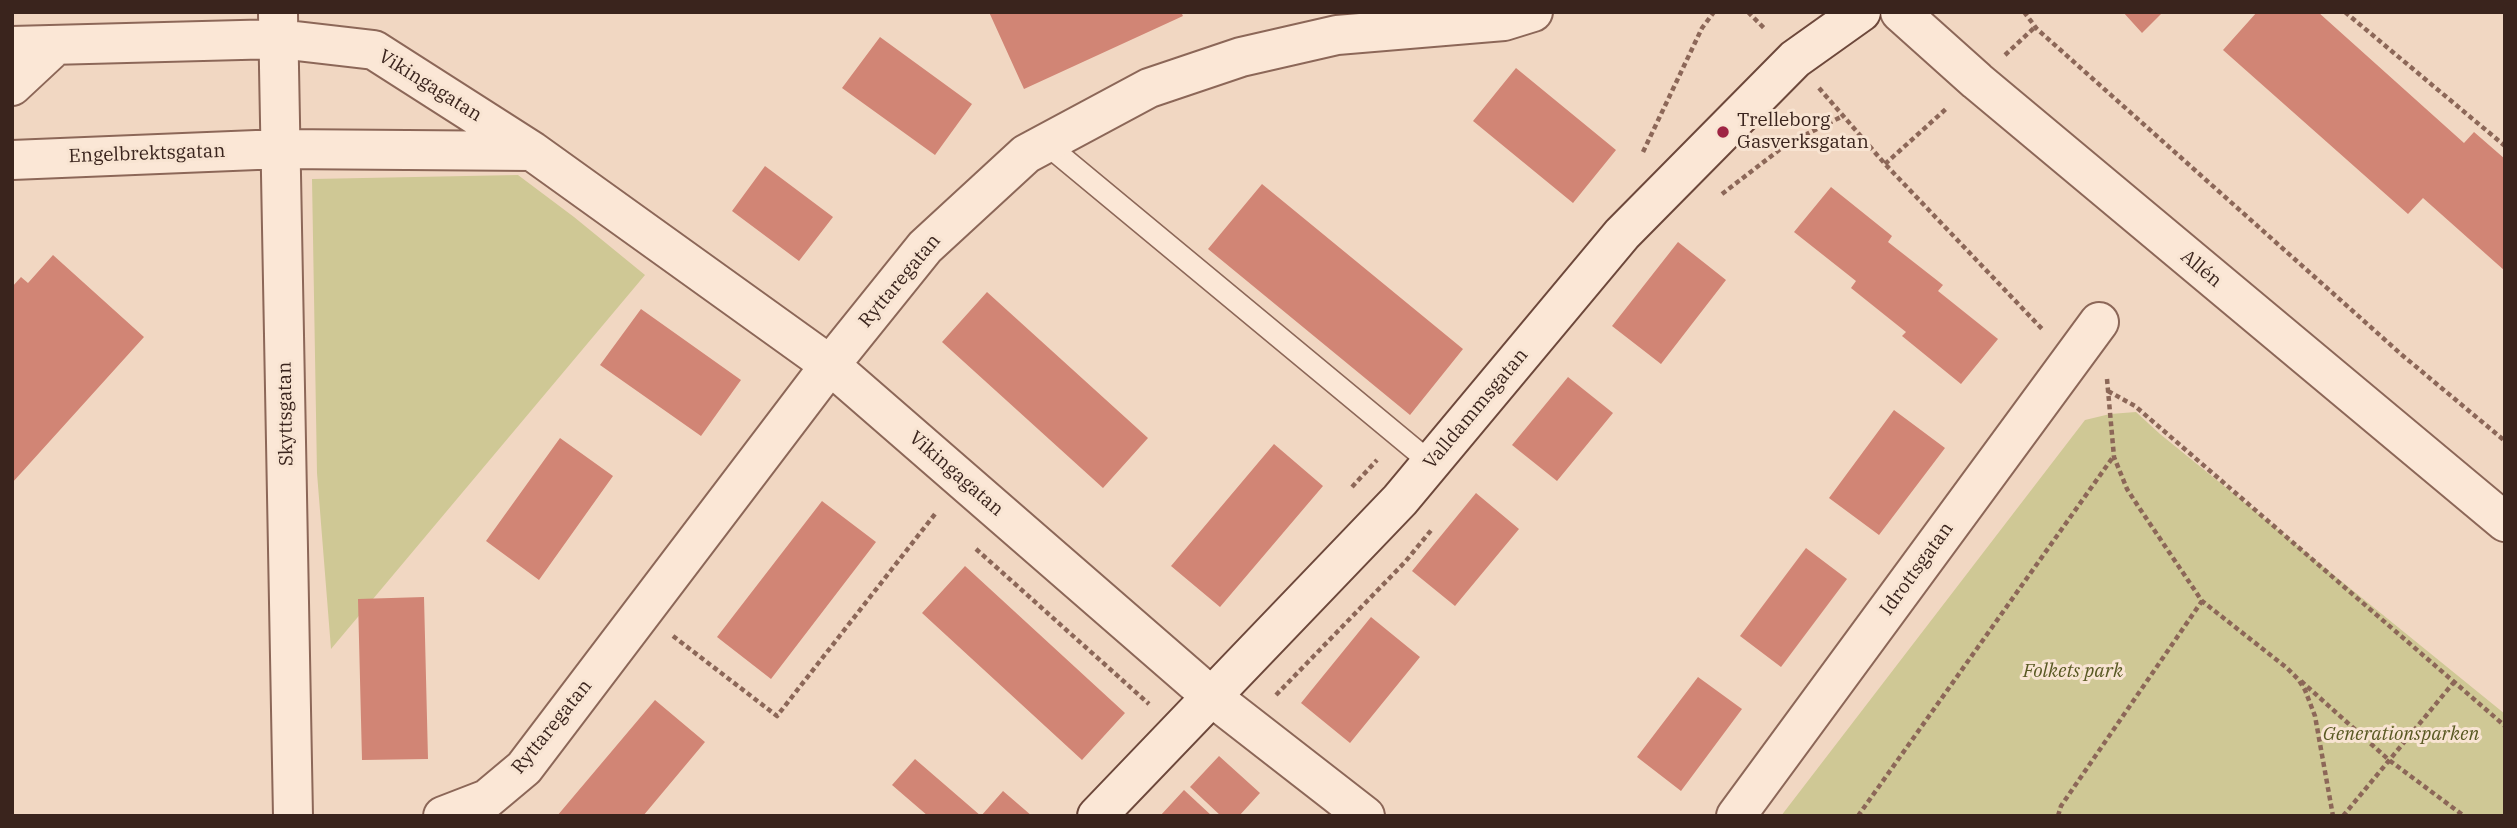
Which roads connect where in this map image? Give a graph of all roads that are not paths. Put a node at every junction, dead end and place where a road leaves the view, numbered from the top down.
1 (1533, 12) edge
2 (1861, 12) edge
3 (1900, 12) edge
4 (279, 26) edge
5 (56, 45) junction
6 (12, 46) edge
7 (12, 86) edge
8 (1045, 144) junction
9 (281, 149) junction
10 (532, 151) junction
11 (12, 160) edge
12 (2099, 322) road end
13 (830, 365) junction
14 (1431, 463) junction
15 (2505, 522) edge
16 (1212, 697) junction
17 (293, 816) edge
18 (443, 816) edge
19 (1097, 816) edge
20 (1365, 816) edge
21 (1736, 816) edge

1 - 8 street, Ryttaregatan
2 - 14 street, Valldammsgatan
3 - 15 street, Allén
4 - 5 street
4 - 9 street, Skyttsgatan
4 - 10 street, Vikingagatan
5 - 6 street
5 - 7 street
8 - 13 street, Ryttaregatan
8 - 14 lane
9 - 10 street, Vikingagatan
9 - 11 street, Engelbrektsgatan
9 - 17 street, Skyttsgatan
10 - 13 street, Vikingagatan
12 - 21 street, Idrottsgatan
13 - 16 street, Vikingagatan
13 - 18 street, Ryttaregatan
14 - 16 street, Valldammsgatan
16 - 19 street, Valldammsgatan
16 - 20 street, Vikingagatan

